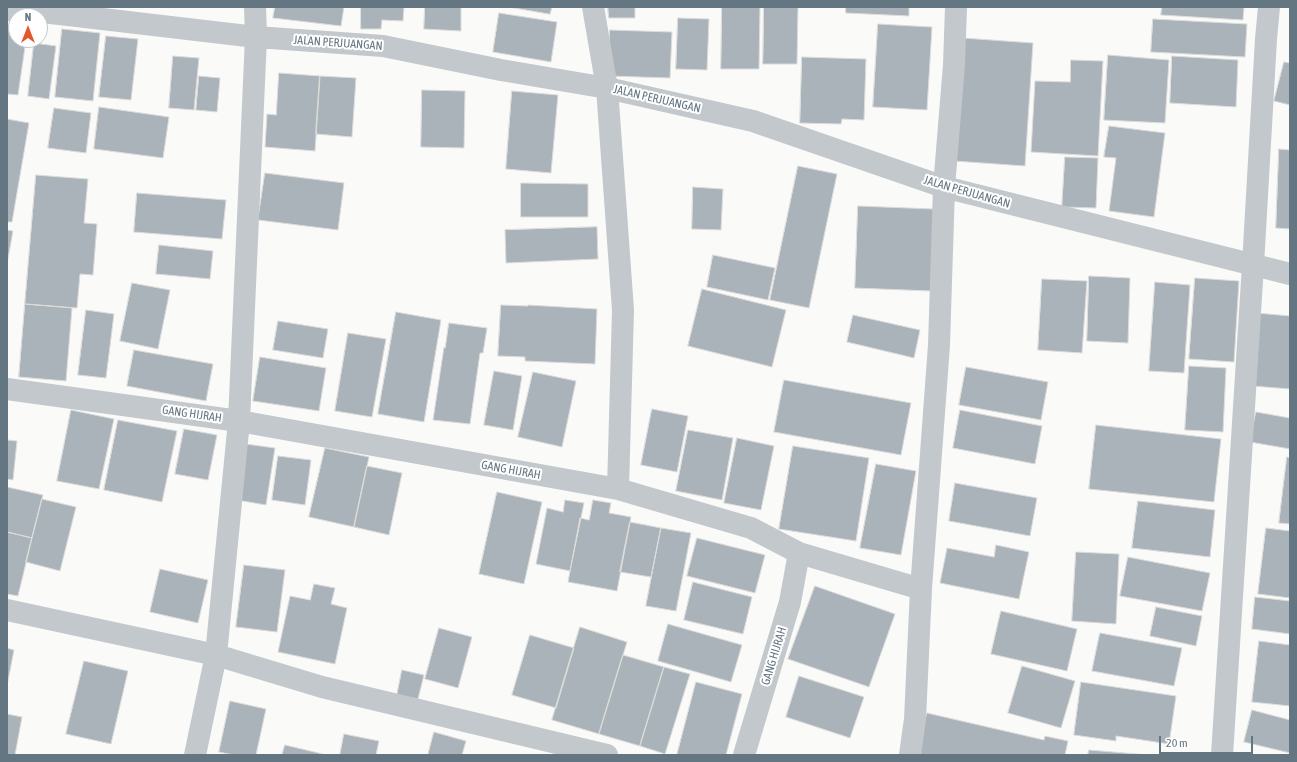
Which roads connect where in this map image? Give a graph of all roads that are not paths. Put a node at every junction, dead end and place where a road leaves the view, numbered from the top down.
1 (255, 7) edge
2 (593, 7) edge
3 (956, 7) edge
4 (1269, 7) edge
5 (7, 10) edge
6 (256, 37) junction
7 (607, 88) junction
8 (944, 188) junction
9 (1253, 265) junction
10 (1290, 274) edge
11 (7, 389) edge
12 (239, 421) junction
13 (618, 489) junction
14 (799, 553) junction
15 (921, 589) junction
16 (7, 610) edge
17 (216, 655) junction
18 (195, 755) edge
19 (607, 755) edge
20 (744, 755) edge
21 (910, 755) edge
22 (1222, 755) edge

1 - 6 street
2 - 7 street
3 - 8 street
4 - 9 street
5 - 6 street, JALAN PERJUANGAN
6 - 7 street, JALAN PERJUANGAN
6 - 12 street
7 - 8 street, JALAN PERJUANGAN
7 - 13 street
8 - 9 street, JALAN PERJUANGAN
8 - 15 street
9 - 10 street, JALAN PERJUANGAN
9 - 22 street
11 - 12 street, GANG HIJRAH
12 - 13 street, GANG HIJRAH
12 - 17 street
13 - 14 street, GANG HIJRAH
14 - 15 street
14 - 20 street, GANG HIJRAH
15 - 21 street
16 - 17 street
17 - 18 street
17 - 19 street

